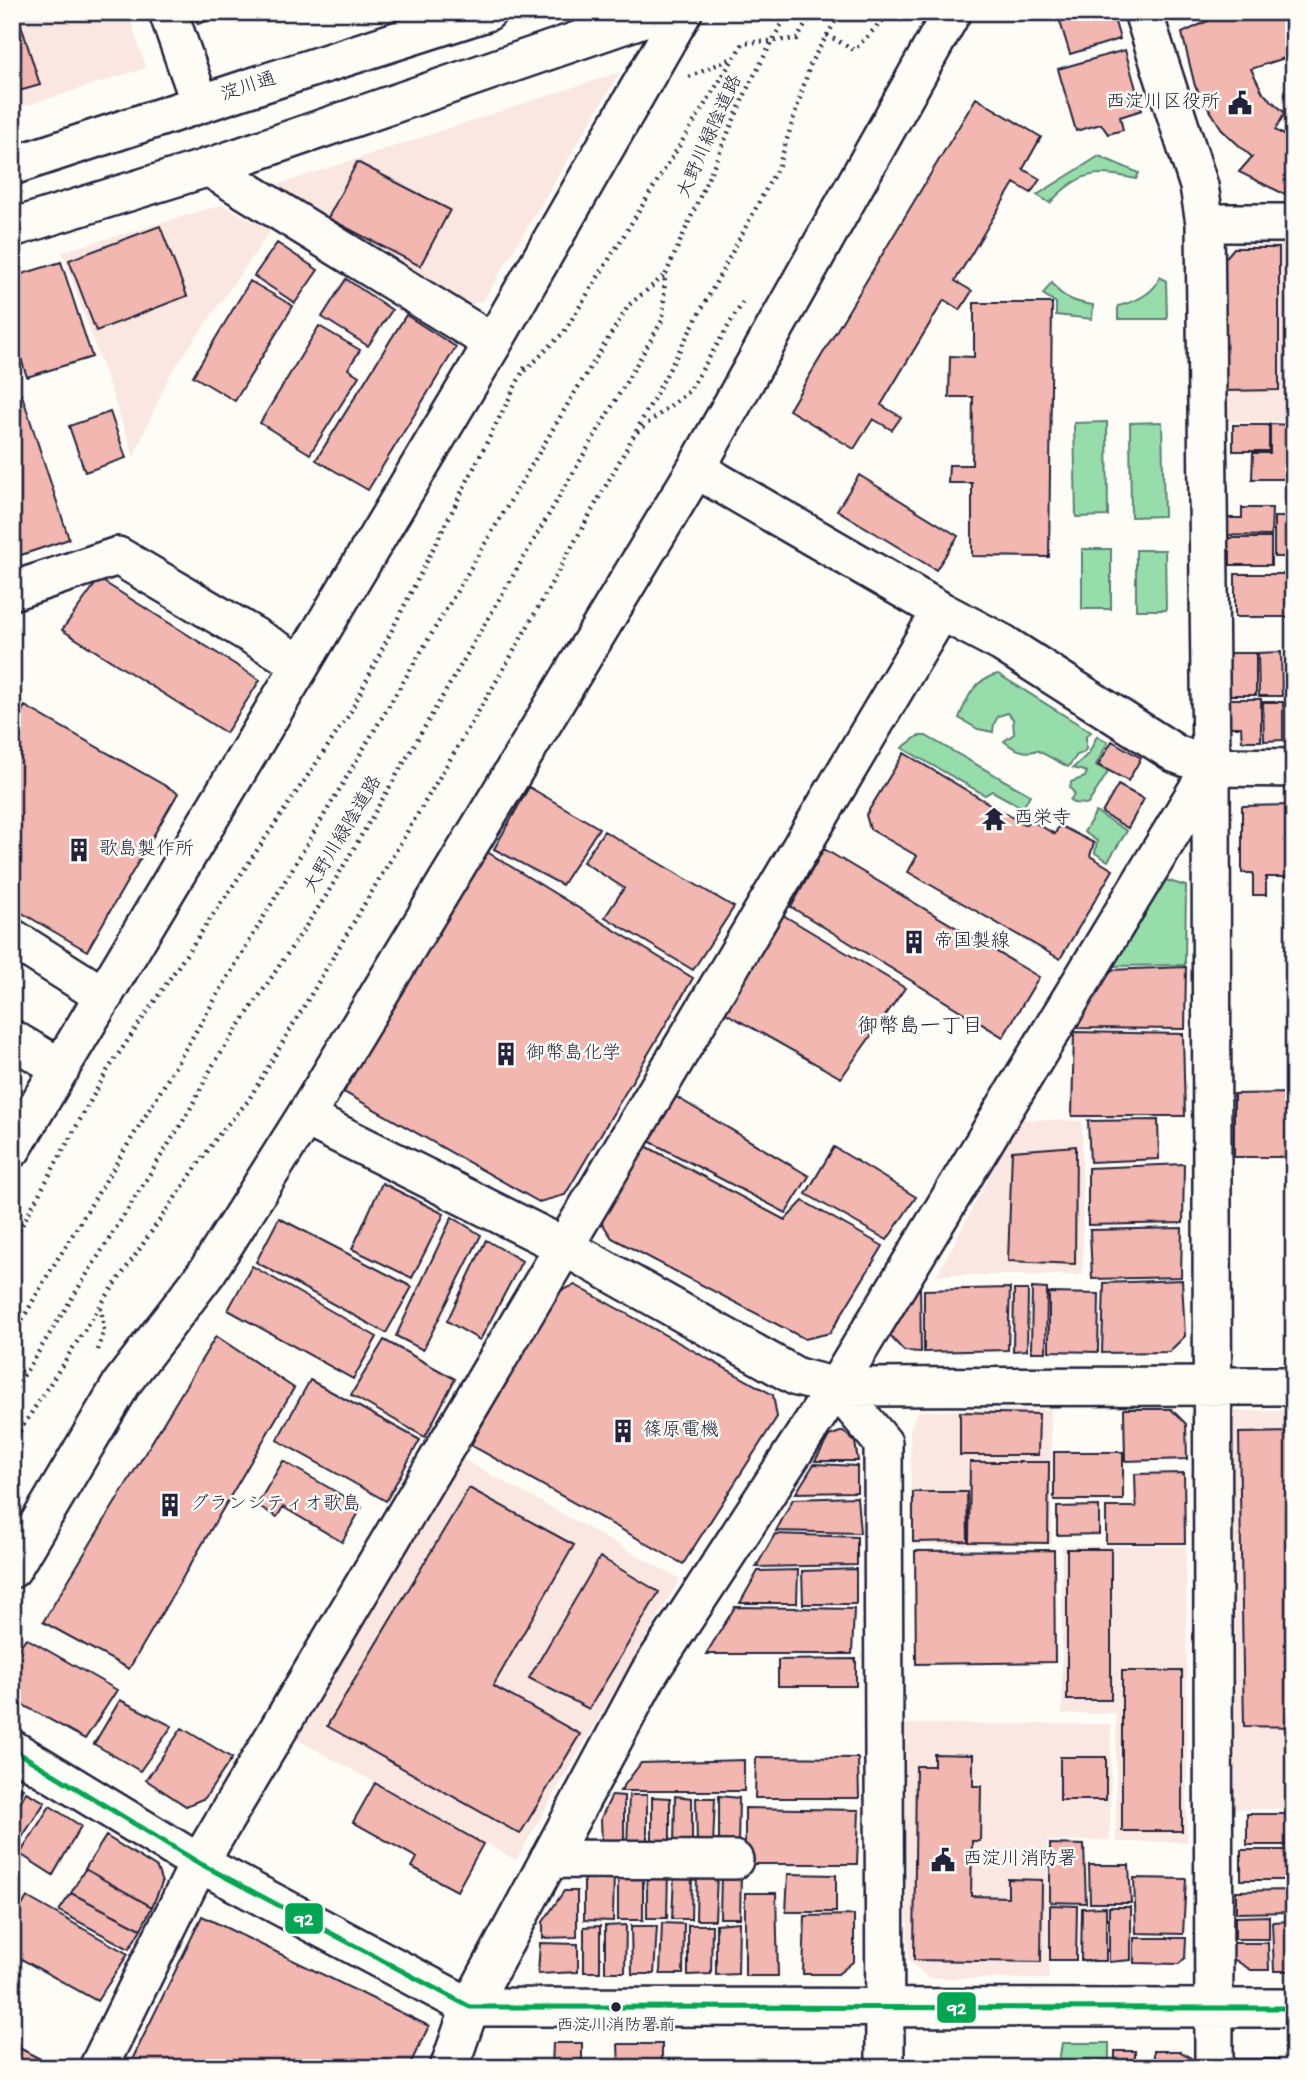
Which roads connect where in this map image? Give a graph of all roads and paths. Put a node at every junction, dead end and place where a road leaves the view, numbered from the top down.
1 (168, 12) edge
2 (487, 12) edge
3 (661, 12) edge
4 (683, 12) edge
5 (788, 12) edge
6 (813, 12) edge
7 (841, 12) edge
8 (891, 12) edge
9 (952, 12) edge
10 (1143, 12) edge
11 (827, 35) junction
12 (733, 58) junction
13 (684, 79) dead end
14 (200, 103) junction
15 (12, 166) edge
16 (208, 167) junction
17 (1205, 223) junction
18 (1294, 223) edge
19 (12, 228) edge
20 (665, 276) junction
21 (493, 343) junction
22 (696, 468) junction
23 (12, 591) edge
24 (940, 611) junction
25 (301, 664) junction
26 (1211, 767) junction
27 (1294, 768) edge
28 (12, 938) edge
29 (104, 996) junction
30 (12, 1039) edge
31 (61, 1068) junction
32 (305, 1117) junction
33 (12, 1149) edge
34 (12, 1243) edge
35 (565, 1247) junction
36 (12, 1338) edge
37 (1212, 1386) junction
38 (1294, 1386) edge
39 (836, 1387) junction
40 (12, 1394) edge
41 (12, 1443) edge
42 (12, 1569) edge
43 (12, 1749) edge
44 (549, 1859) junction
45 (734, 1860) dead end
46 (199, 1863) junction
47 (470, 2007) junction
48 (883, 2007) junction
49 (1214, 2008) junction
50 (1294, 2008) edge
51 (98, 2068) edge
52 (449, 2068) edge
53 (885, 2068) edge
54 (1214, 2068) edge

1 - 14 street
2 - 14 street, 淀川通
3 - 16 street
4 - 21 street
5 - 20 path, 大野川緑陰道路
6 - 12 path
7 - 11 path
8 - 11 path
9 - 22 street
10 - 17 street
11 - 41 path
12 - 13 path
12 - 34 path
14 - 15 street, 淀川通
16 - 19 street
16 - 21 street
17 - 18 street
17 - 26 street
20 - 36 path, 大野川緑陰道路
20 - 40 path, 大野川緑陰道路
21 - 25 street
22 - 24 street
22 - 32 street
23 - 25 street
24 - 26 street
24 - 35 street
25 - 29 street
26 - 27 street
26 - 37 street
26 - 39 street
28 - 29 street
29 - 31 street
30 - 31 street
31 - 33 street
32 - 35 street
32 - 42 street
35 - 39 street
35 - 46 street
37 - 38 street
37 - 39 street
37 - 49 street
39 - 44 street
39 - 48 street
43 - 46 street
44 - 45 street
44 - 47 street
46 - 47 street
46 - 51 street
47 - 48 street
47 - 52 street
48 - 49 street
48 - 53 street
49 - 50 street
49 - 54 street

